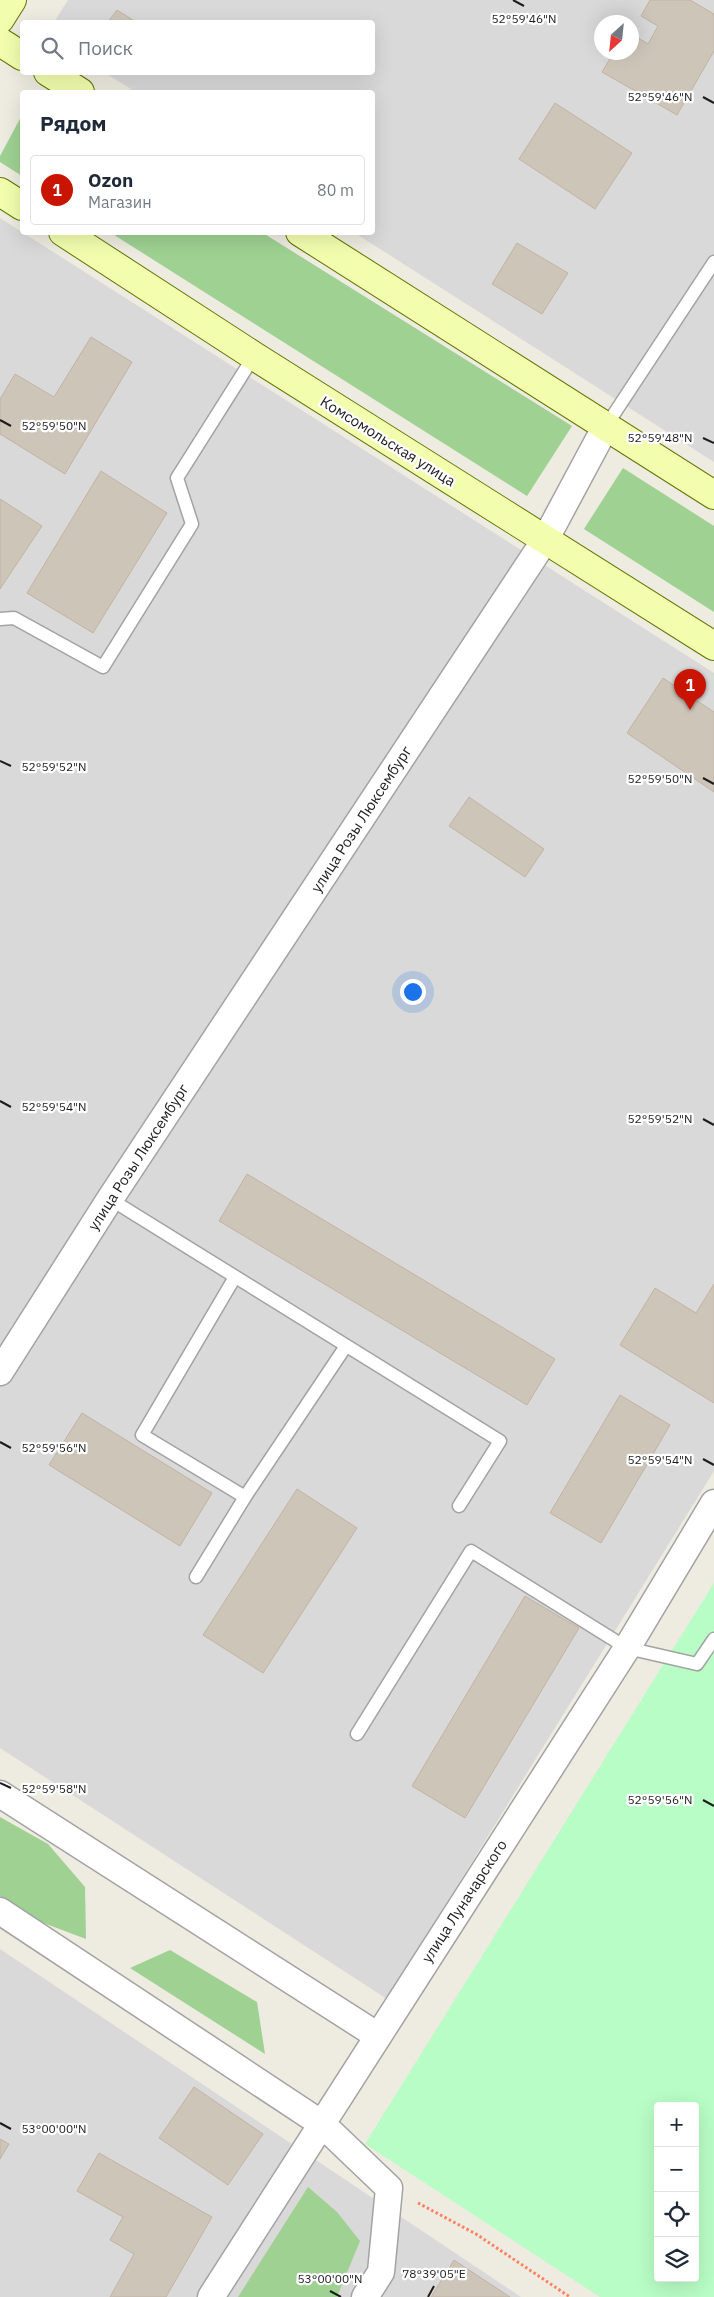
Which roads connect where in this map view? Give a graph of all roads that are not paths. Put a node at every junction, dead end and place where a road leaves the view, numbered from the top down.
1 (12, 0) edge
2 (0, 19) edge
3 (0, 42) edge
4 (20, 55) edge
5 (53, 75) edge
6 (77, 90) edge
7 (0, 192) edge
8 (20, 205) edge
9 (68, 235) edge
10 (305, 235) edge
11 (714, 262) edge
12 (254, 356) junction
13 (606, 426) junction
14 (714, 494) edge
15 (546, 540) junction
16 (0, 619) edge
17 (714, 646) edge
18 (110, 1199) junction
19 (235, 1277) junction
20 (346, 1346) junction
21 (0, 1372) edge
22 (245, 1497) junction
23 (459, 1506) dead end
24 (712, 1514) edge
25 (196, 1577) dead end
26 (714, 1639) edge
27 (627, 1648) junction
28 (357, 1734) dead end
29 (0, 1794) edge
30 (0, 1911) edge
31 (378, 2036) junction
32 (322, 2124) junction
33 (211, 2297) edge
34 (365, 2297) edge

1 - 2 street
3 - 4 street
5 - 6 street
7 - 8 street
9 - 12 street, Комсомольская улица
10 - 13 street
11 - 13 lane, улица Розы Люксембург
12 - 15 street, Комсомольская улица
12 - 16 lane
13 - 14 street
13 - 15 street, улица Розы Люксембург
15 - 17 street, Комсомольская улица
15 - 18 street, улица Розы Люксембург
18 - 19 lane
18 - 21 street, улица Розы Люксембург
19 - 20 lane
19 - 22 lane
20 - 22 lane
20 - 23 lane
22 - 25 lane
24 - 27 street, улица Луначарского
26 - 27 lane
27 - 28 lane
27 - 31 street, улица Луначарского
29 - 31 street
30 - 32 street
31 - 32 street, улица Луначарского
32 - 33 street, улица Луначарского
32 - 34 street

